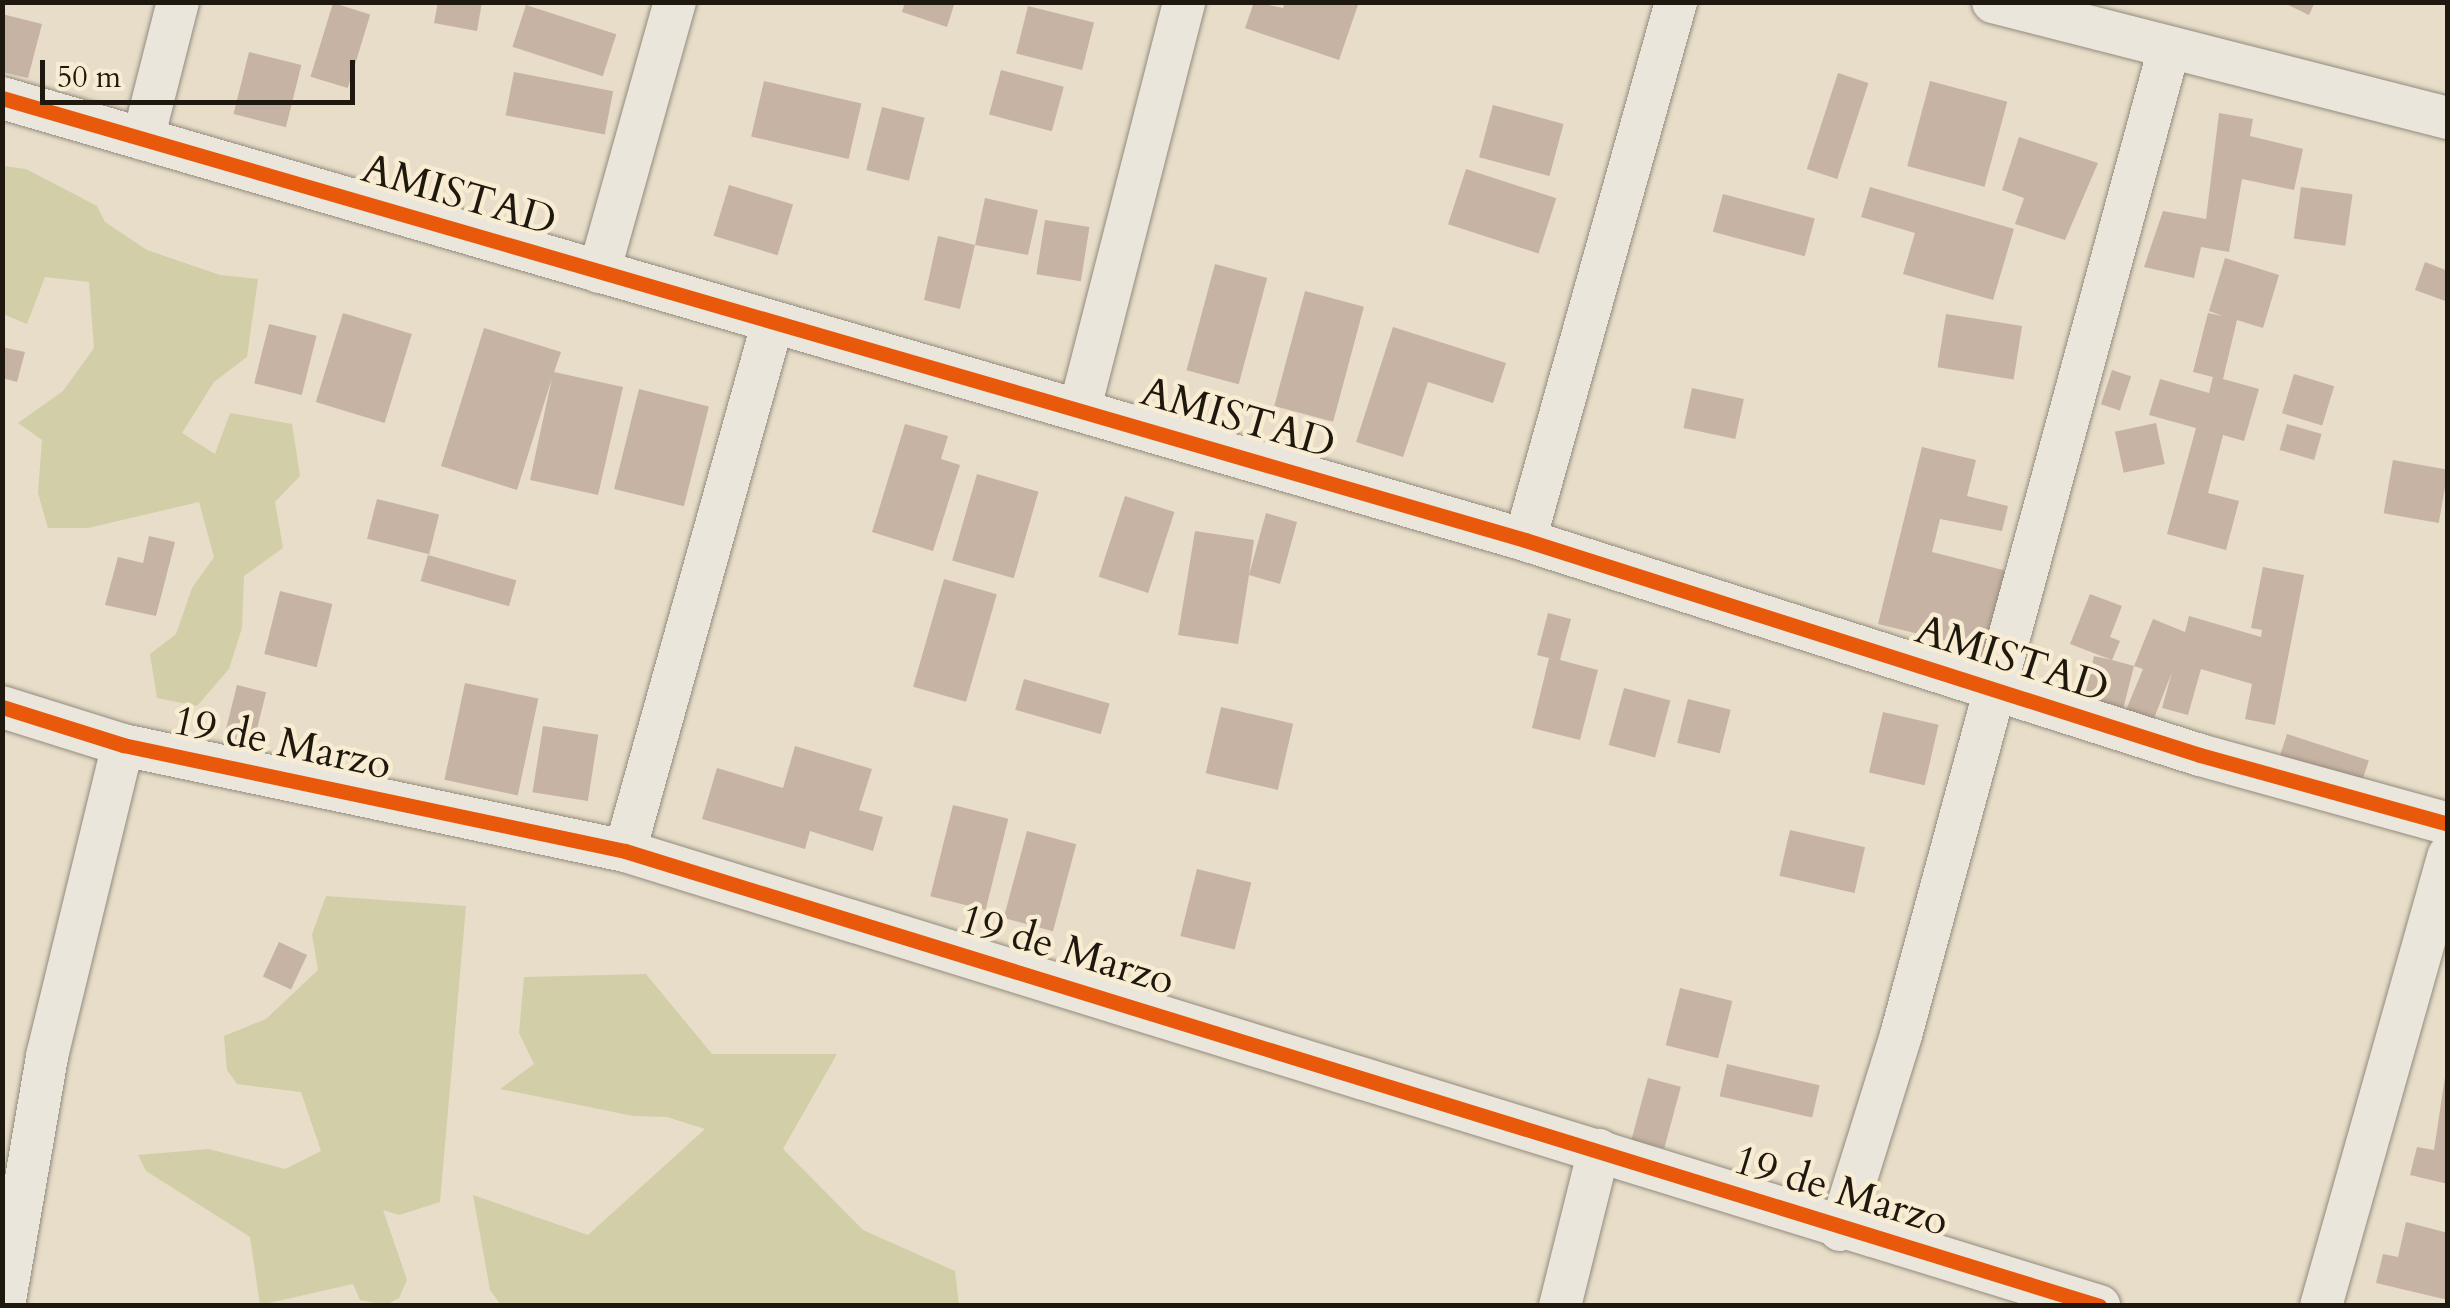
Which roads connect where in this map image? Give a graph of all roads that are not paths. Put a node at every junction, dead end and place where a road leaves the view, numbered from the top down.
1 (178, 2) edge
2 (675, 2) edge
3 (1184, 2) edge
4 (1676, 2) edge
5 (1993, 2) edge
6 (2168, 52) junction
7 (2, 98) edge
8 (2448, 118) edge
9 (142, 138) junction
10 (599, 272) junction
11 (772, 325) junction
12 (1080, 408) junction
13 (1525, 540) junction
14 (1992, 690) junction
15 (2, 707) edge
16 (122, 745) junction
17 (2448, 824) edge
18 (625, 851) junction
19 (2448, 856) edge
20 (1599, 1150) junction
21 (1840, 1230) junction
22 (4, 1306) edge
23 (1560, 1306) edge
24 (2099, 1306) edge
25 (2321, 1306) edge

1 - 9 street
2 - 10 street
3 - 12 street
4 - 13 street
5 - 6 street
6 - 8 street
6 - 14 street, AMISTAD
7 - 9 street, AMISTAD
9 - 10 street, AMISTAD
10 - 11 street, AMISTAD
11 - 12 street, AMISTAD
11 - 18 street
12 - 13 street, AMISTAD
13 - 14 street, AMISTAD
14 - 17 street, AMISTAD
14 - 21 street, AMISTAD
15 - 16 street, 19 de Marzo
16 - 18 street, 19 de Marzo
16 - 22 street
18 - 20 street, 19 de Marzo
19 - 25 street
20 - 21 street, 19 de Marzo
20 - 23 street
21 - 24 street, 19 de Marzo

